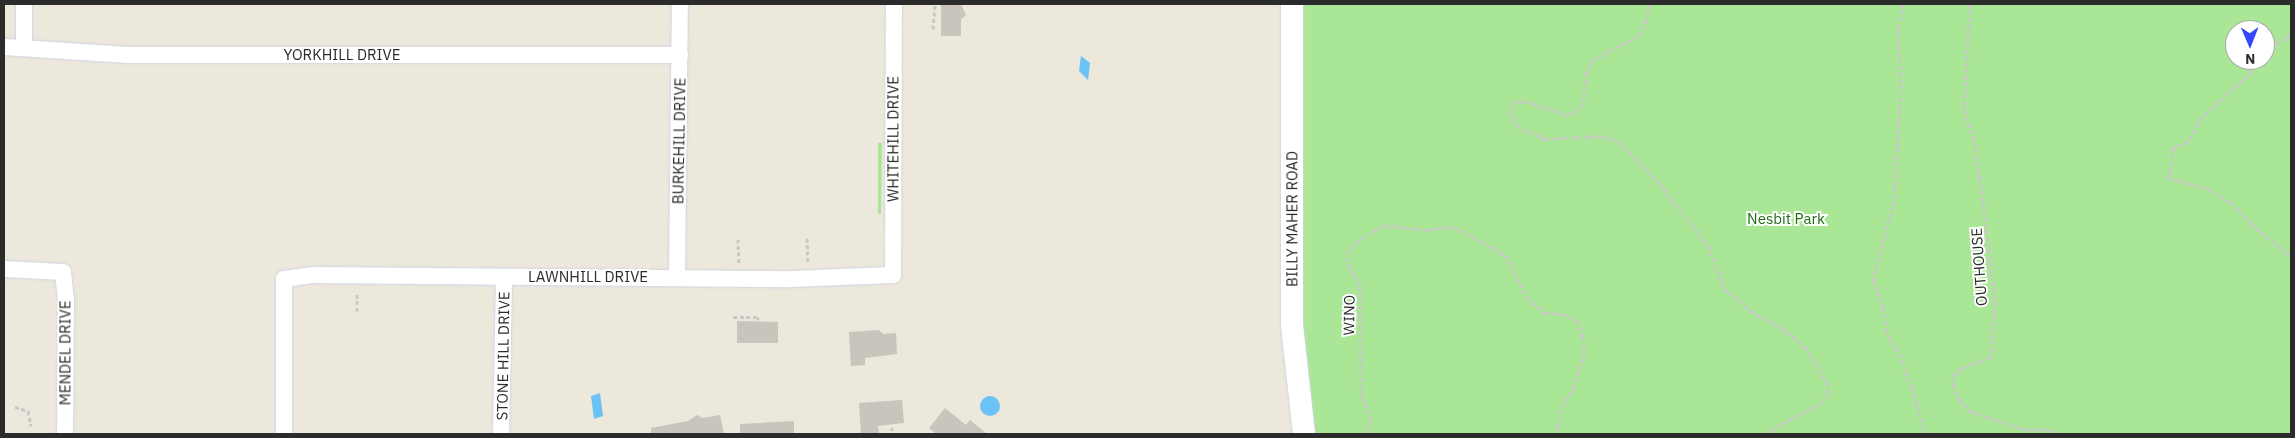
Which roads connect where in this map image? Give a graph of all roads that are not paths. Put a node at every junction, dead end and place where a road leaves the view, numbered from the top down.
1 (24, 4) edge
2 (680, 4) edge
3 (894, 4) edge
4 (1292, 4) edge
5 (4, 47) edge
6 (24, 48) junction
7 (680, 55) junction
8 (4, 269) edge
9 (893, 275) joint
10 (504, 277) junction
11 (677, 278) junction
12 (65, 434) edge
13 (284, 434) edge
14 (501, 434) edge
15 (1304, 434) edge

1 - 6 street
2 - 7 street, BURKEHILL DRIVE
3 - 9 street, WHITEHILL DRIVE
4 - 15 main road, BILLY MAHER ROAD
5 - 6 street, YORKHILL DRIVE
6 - 7 street, YORKHILL DRIVE
7 - 11 street, BURKEHILL DRIVE
8 - 12 street, MENDEL DRIVE
9 - 11 street, LAWNHILL DRIVE
10 - 11 street, LAWNHILL DRIVE
10 - 13 street, LAWNHILL DRIVE
10 - 14 street, STONE HILL DRIVE

